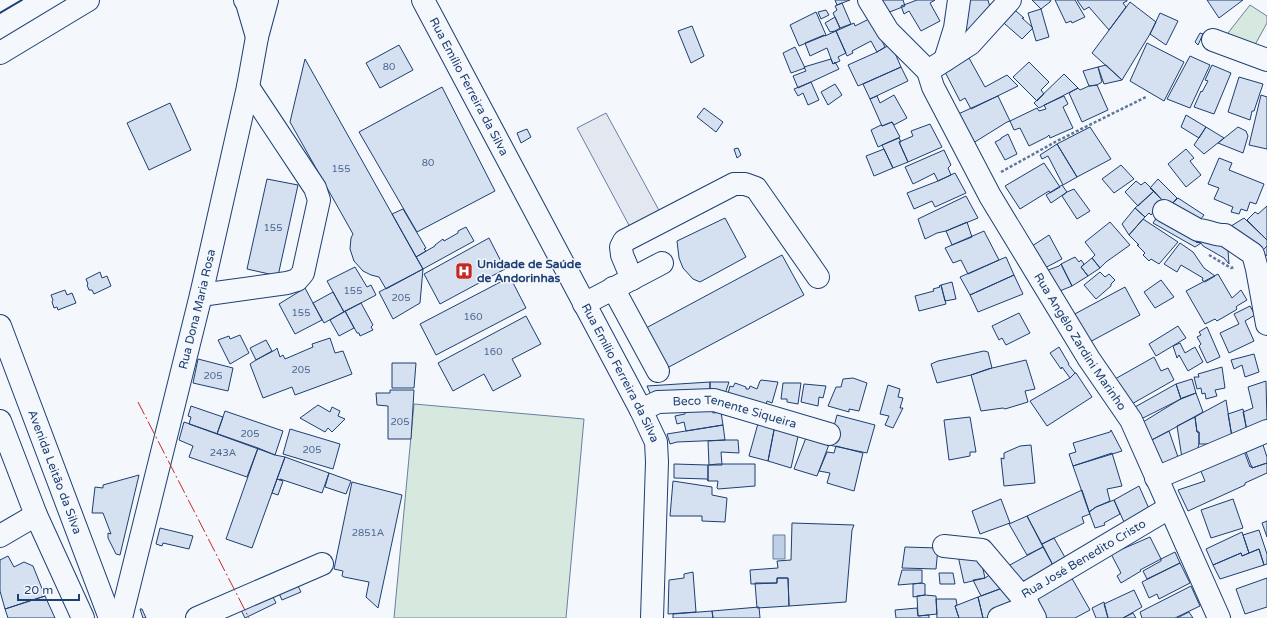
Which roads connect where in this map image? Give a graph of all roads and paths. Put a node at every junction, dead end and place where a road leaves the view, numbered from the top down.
1 (88, 0) edge
2 (245, 0) edge
3 (267, 0) edge
4 (423, 0) edge
5 (869, 0) edge
6 (959, 0) edge
7 (1010, 0) edge
8 (257, 37) junction
9 (1213, 40) dead end
10 (0, 53) edge
11 (1267, 60) edge
12 (936, 65) junction
13 (248, 87) junction
14 (1146, 97) dead end
15 (982, 182) junction
16 (1164, 211) dead end
17 (662, 263) dead end
18 (1262, 269) edge
19 (818, 277) dead end
20 (632, 278) junction
21 (613, 288) junction
22 (201, 295) junction
23 (584, 304) junction
24 (1267, 324) edge
25 (0, 326) edge
26 (658, 371) dead end
27 (641, 410) junction
28 (0, 421) edge
29 (1267, 431) edge
30 (829, 434) dead end
31 (1156, 478) junction
32 (1169, 508) junction
33 (36, 515) junction
34 (0, 536) edge
35 (944, 546) dead end
36 (322, 564) dead end
37 (1028, 606) edge
38 (79, 612) edge
39 (112, 614) edge
40 (197, 618) edge
41 (652, 618) edge
42 (999, 618) edge
43 (1219, 618) edge

1 - 10 street
2 - 8 street
3 - 8 street, Rua Dona Maria Rosa
4 - 23 street, Rua Emílio Ferreira da Silva
5 - 12 street
6 - 12 street
7 - 12 street
8 - 13 street, Rua Dona Maria Rosa
9 - 11 street
12 - 15 street, Rua Angêlo Zardini Marinho
13 - 22 street, Rua Dona Maria Rosa
13 - 22 street
14 - 15 path
15 - 31 street, Rua Angêlo Zardini Marinho
16 - 18 street
17 - 20 street
18 - 24 street
19 - 20 street
20 - 21 street
21 - 23 street
21 - 26 street
22 - 39 street, Rua Dona Maria Rosa
23 - 27 street, Rua Emílio Ferreira da Silva
25 - 39 street, Avenida Leitão da Silva
27 - 30 street, Beco Tenente Siqueira
27 - 41 street, Rua Emílio Ferreira da Silva
28 - 33 street
29 - 31 street
31 - 32 street, Rua Angêlo Zardini Marinho
32 - 37 street, Rua José Benedito Cristo
32 - 43 street, Rua Angêlo Zardini Marinho
33 - 34 street
33 - 38 street
35 - 37 street
36 - 40 street
37 - 42 street, Rua José Benedito Cristo
38 - 39 street

